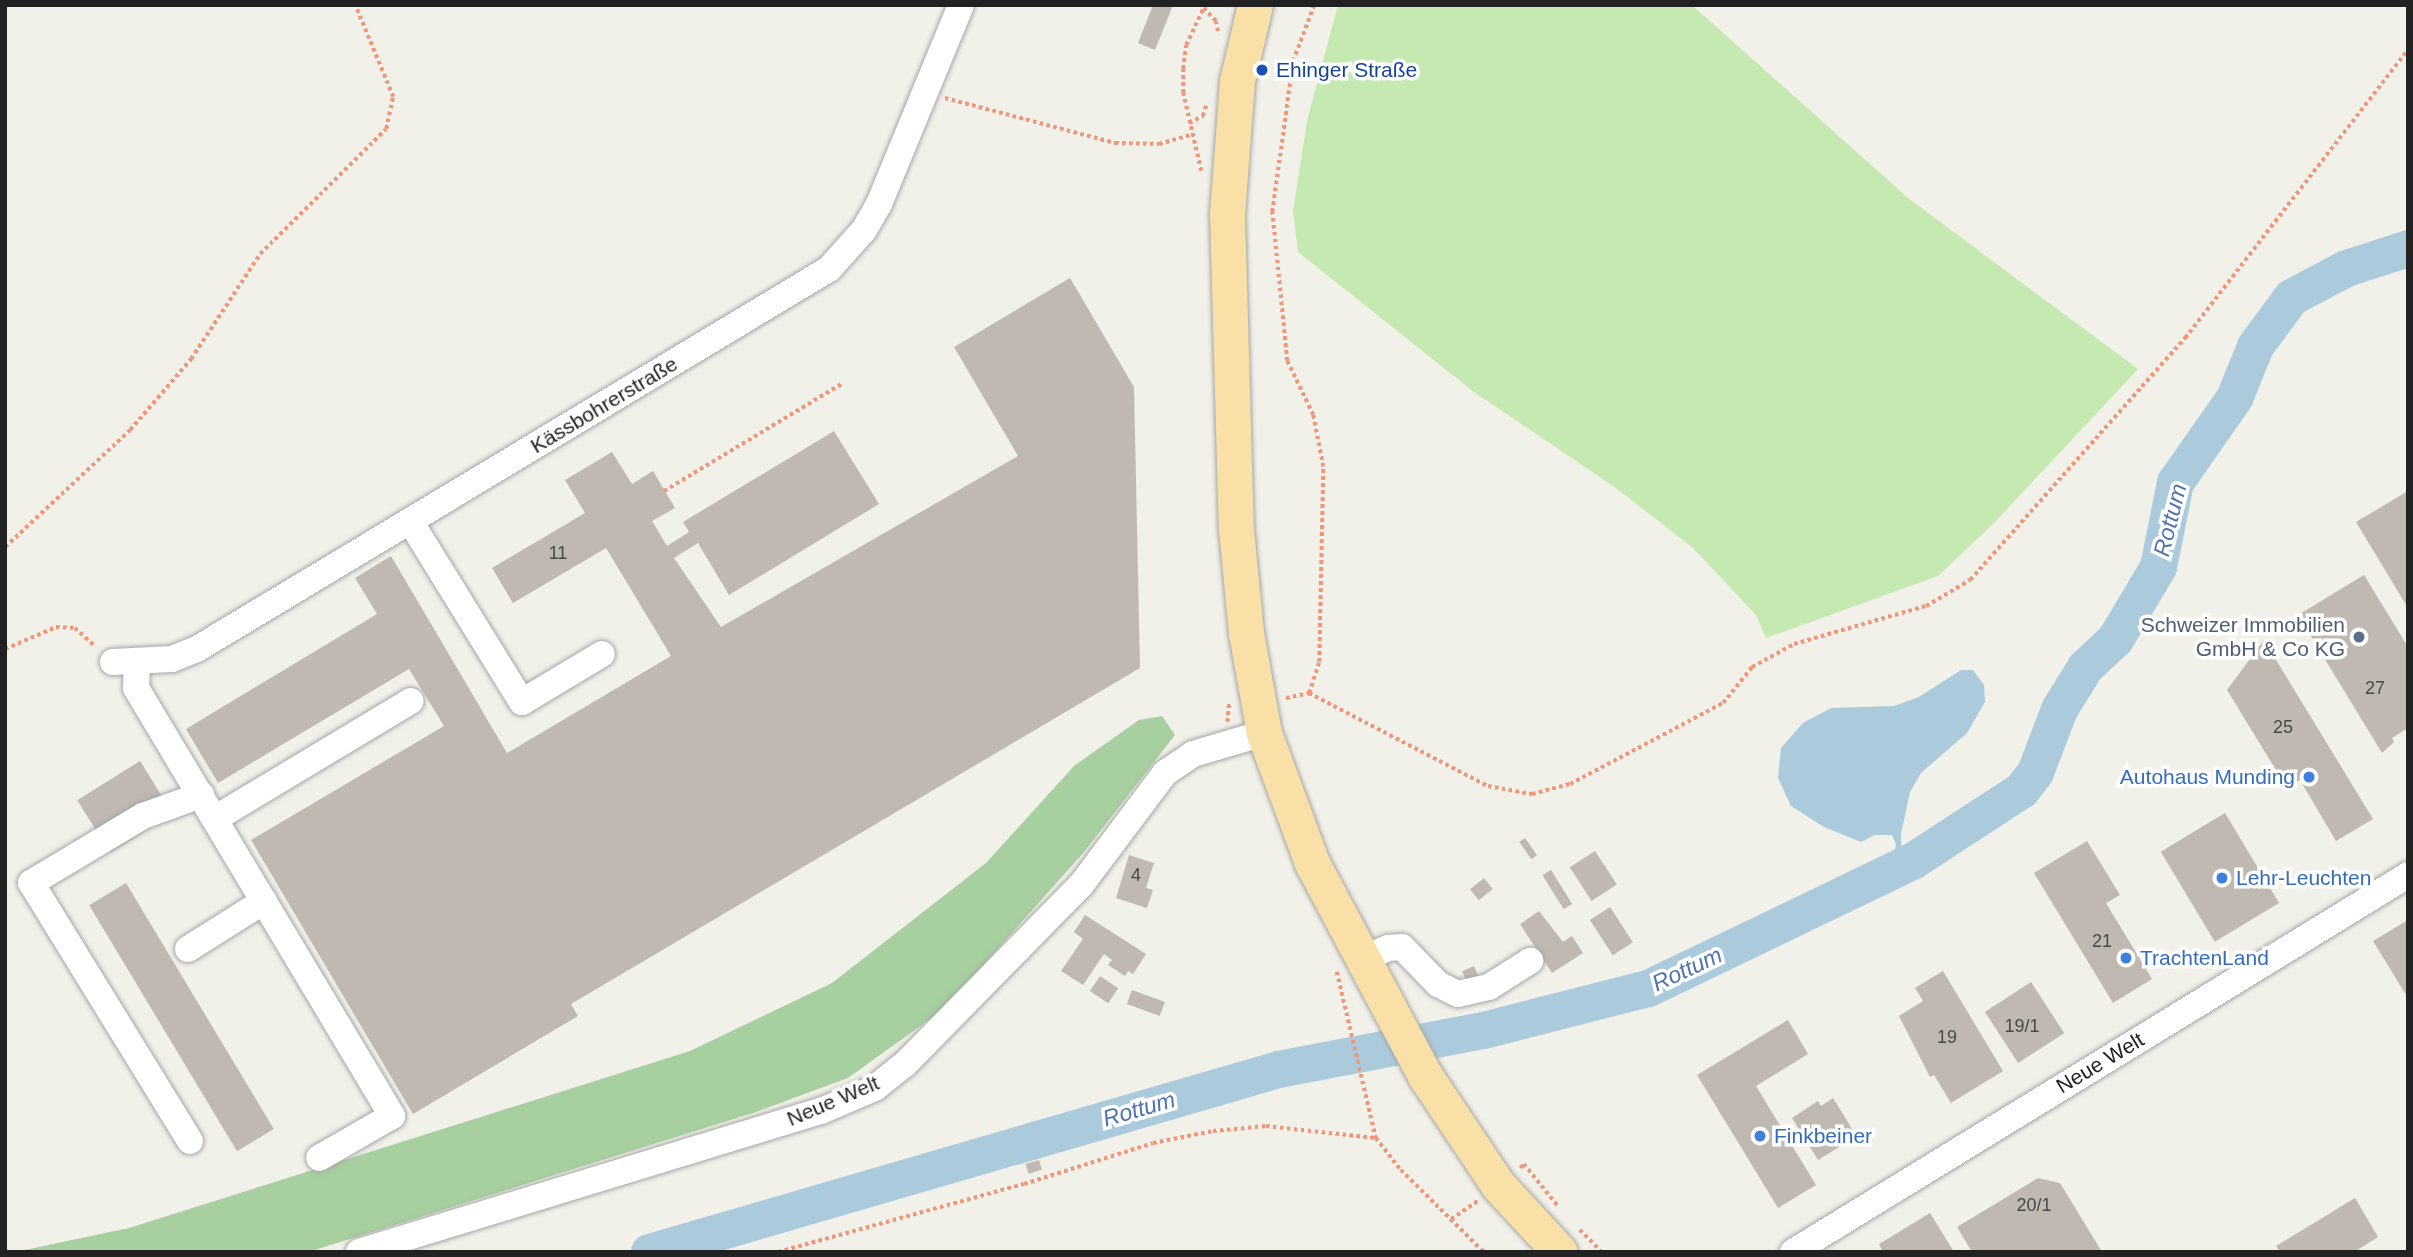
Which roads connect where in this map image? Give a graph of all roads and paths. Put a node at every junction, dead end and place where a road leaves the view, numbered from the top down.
1 (355, 5) edge
2 (961, 5) edge
3 (1255, 5) edge
4 (1314, 5) edge
5 (2408, 49) edge
6 (926, 92) junction
7 (1191, 135) dead end
8 (843, 383) dead end
9 (664, 491) dead end
10 (411, 522) junction
11 (5, 547) edge
12 (5, 649) edge
13 (602, 654) dead end
14 (125, 662) junction
15 (1309, 693) junction
16 (411, 701) dead end
17 (1261, 719) junction
18 (201, 795) junction
19 (216, 818) junction
20 (2408, 875) edge
21 (264, 901) junction
22 (188, 949) dead end
23 (1361, 960) junction
24 (1530, 961) dead end
25 (1352, 1026) dead end
26 (1376, 1138) junction
27 (190, 1141) dead end
28 (319, 1158) dead end
29 (359, 1252) edge
30 (778, 1252) edge
31 (1484, 1252) edge
32 (1560, 1252) edge
33 (1793, 1252) edge

1 - 11 path
2 - 6 street, Kässbohrerstraße
3 - 17 main road
4 - 15 path
5 - 15 path
6 - 7 path
6 - 10 street, Kässbohrerstraße
8 - 9 path
10 - 13 street
10 - 14 street, Kässbohrerstraße
12 - 14 path
14 - 18 street
15 - 17 path
16 - 19 street
17 - 23 main road
17 - 29 street, Neue Welt
18 - 19 street
18 - 27 street
19 - 21 street
20 - 33 street, Neue Welt
21 - 22 street
21 - 28 street
23 - 24 street
23 - 32 main road
25 - 26 path
26 - 30 path
26 - 31 path

